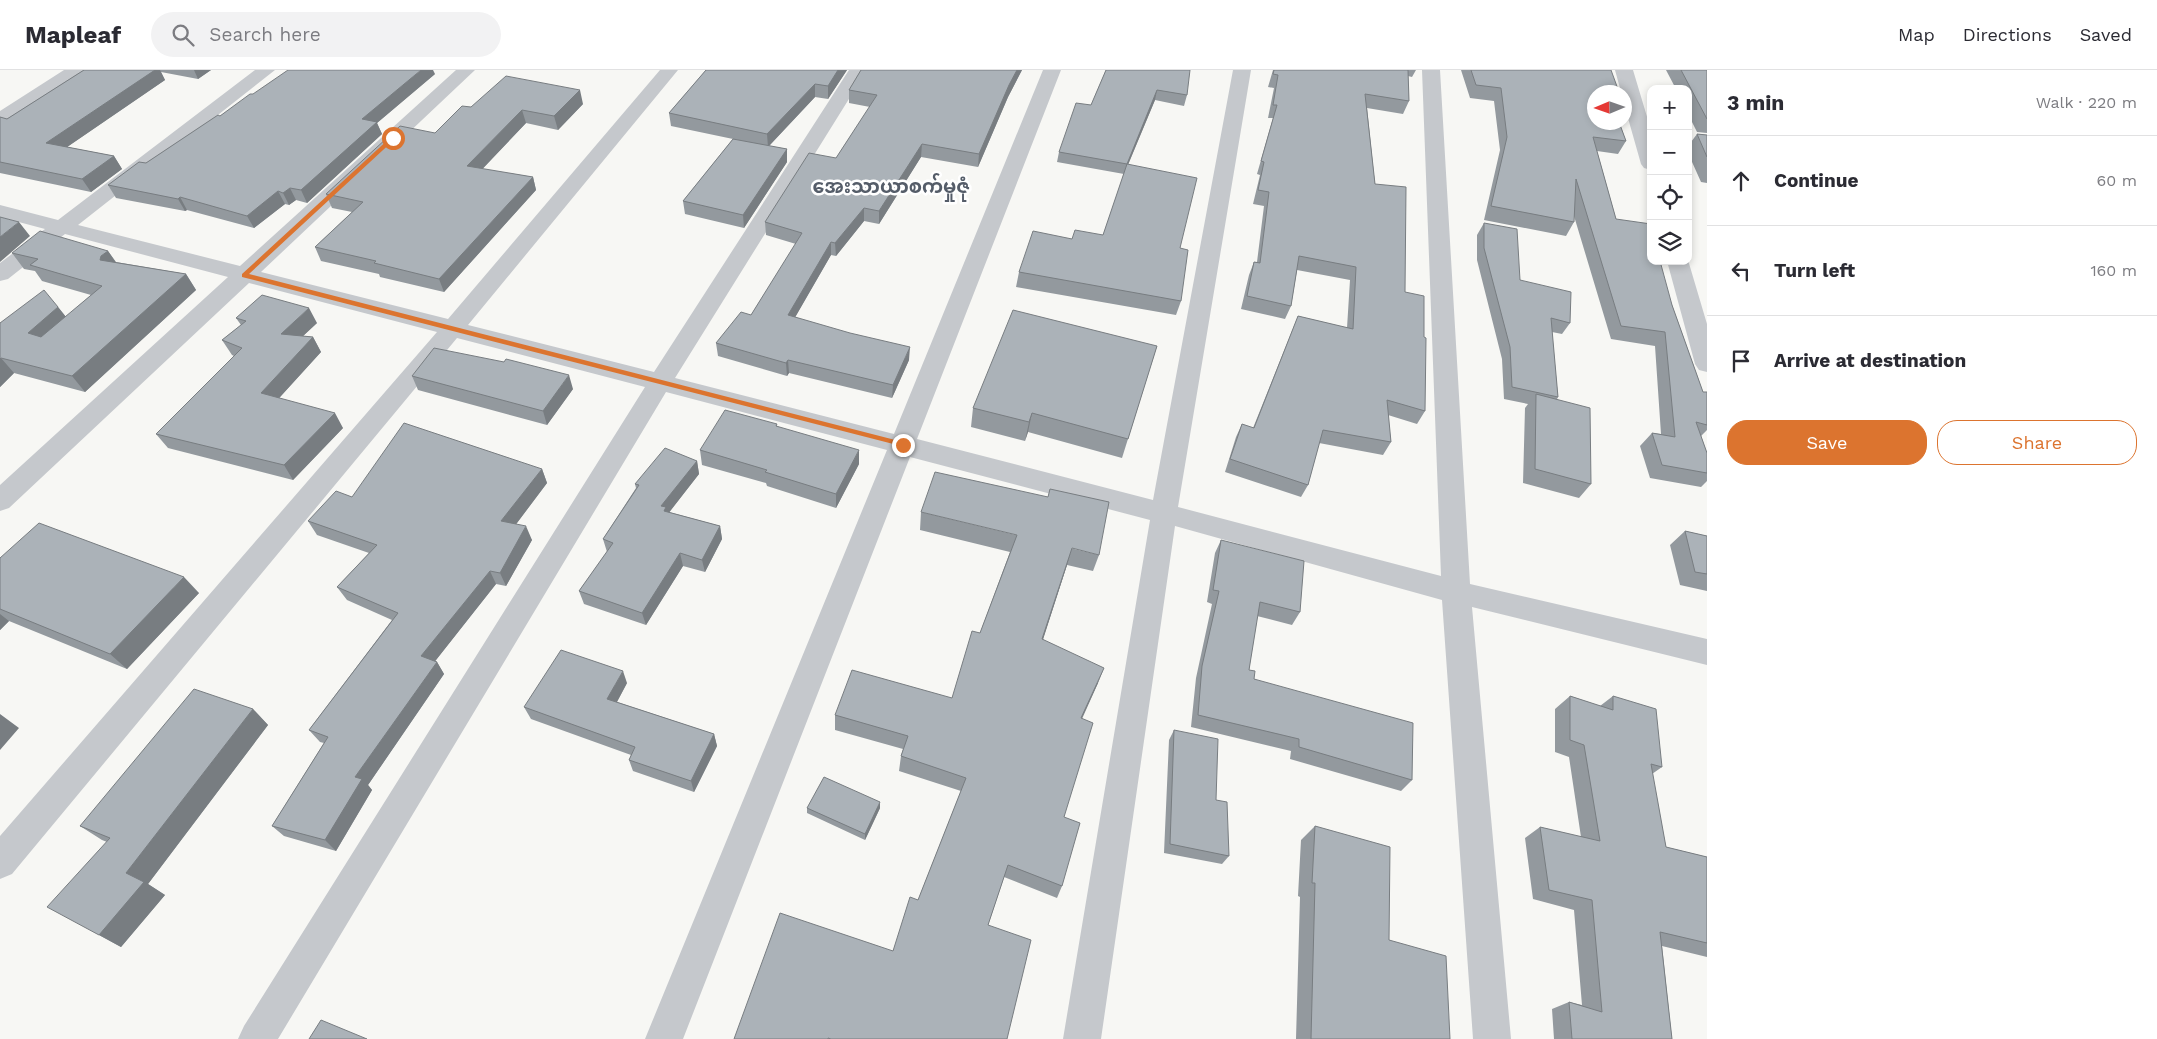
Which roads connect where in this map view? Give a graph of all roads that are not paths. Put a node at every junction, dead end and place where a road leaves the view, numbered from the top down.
1 (76, 70) edge
2 (266, 70) edge
3 (466, 70) edge
4 (669, 70) edge
5 (858, 70) edge
6 (1052, 70) edge
7 (1242, 70) edge
8 (1431, 70) edge
9 (1624, 70) edge
10 (0, 119) edge
11 (1647, 150) edge
12 (0, 211) edge
13 (62, 227) junction
14 (1679, 265) edge
15 (0, 274) edge
16 (245, 275) junction
17 (452, 329) junction
18 (1707, 364) edge
19 (660, 382) junction
20 (903, 445) junction
21 (0, 501) edge
22 (1164, 513) junction
23 (1456, 592) junction
24 (1707, 652) edge
25 (0, 862) edge
26 (257, 1039) edge
27 (664, 1039) edge
28 (1082, 1039) edge
29 (1492, 1039) edge

1 - 10 street
2 - 13 street
3 - 16 street
4 - 17 street
5 - 19 street
6 - 20 street
7 - 22 street
8 - 23 street
9 - 11 street
12 - 13 street
13 - 15 street
13 - 16 street
14 - 18 street
16 - 17 street
16 - 21 street
17 - 19 street
17 - 25 street
19 - 20 street
19 - 26 street
20 - 22 street
20 - 27 street
22 - 23 street
22 - 28 street
23 - 24 street
23 - 29 street

